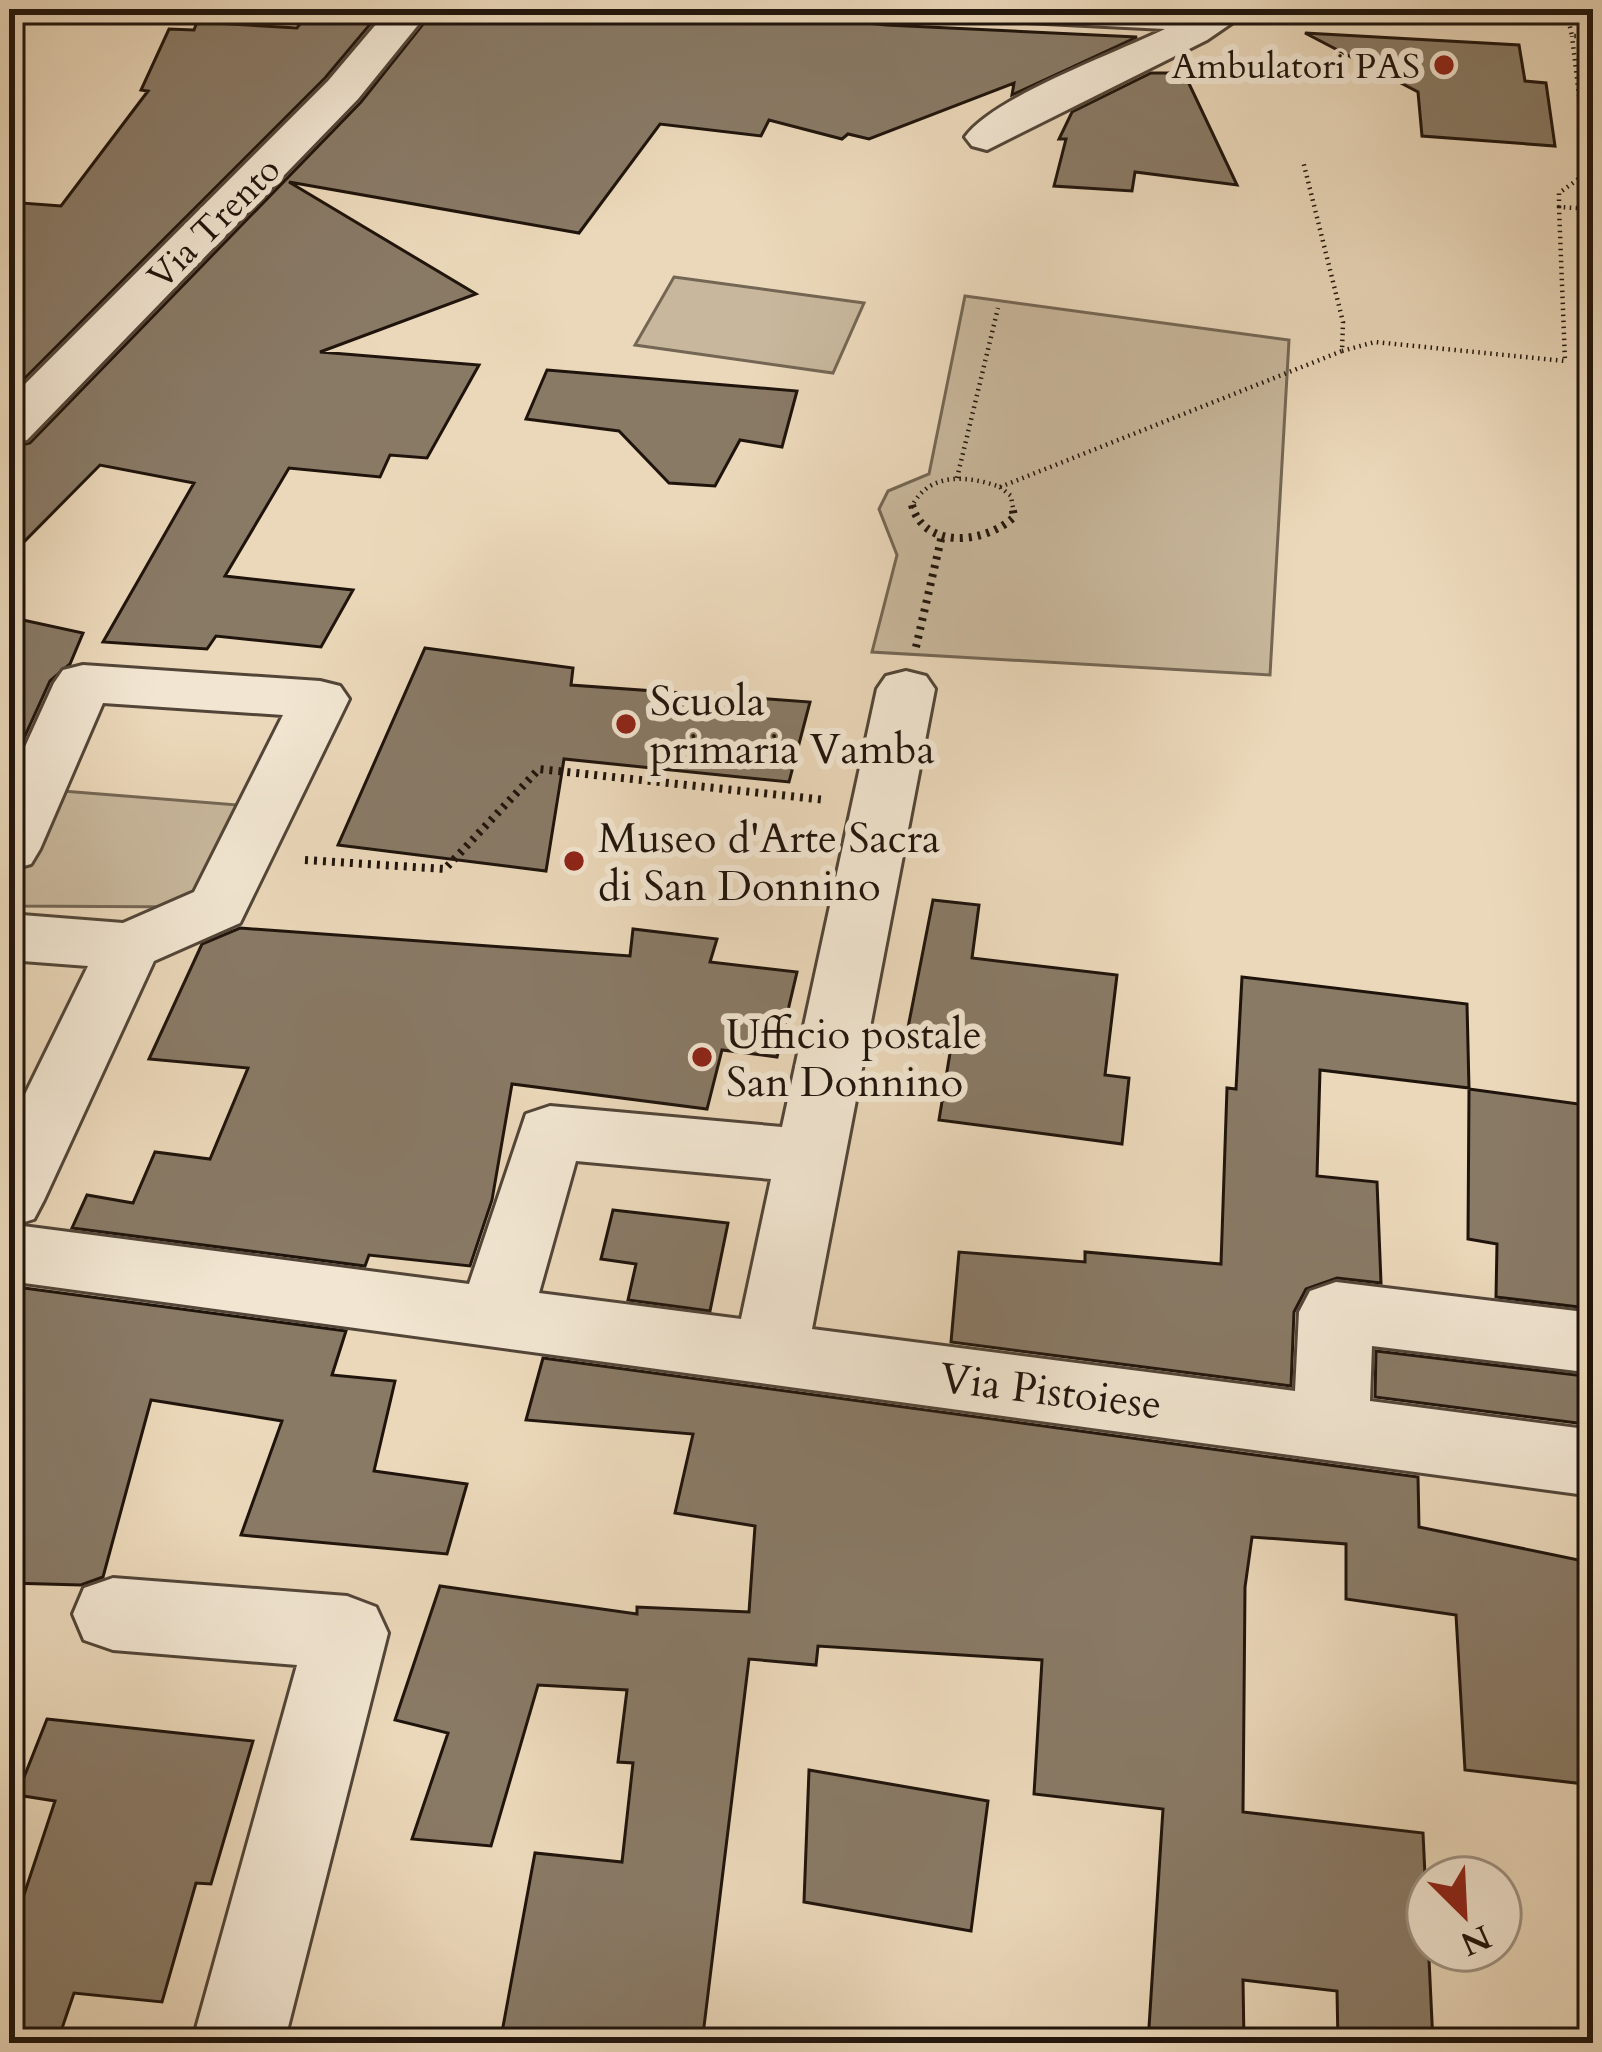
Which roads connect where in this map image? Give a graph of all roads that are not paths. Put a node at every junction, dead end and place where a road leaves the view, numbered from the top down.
1 (411, 9) edge
2 (1004, 9) edge
3 (1240, 12) edge
4 (987, 137) dead end
5 (9, 429) edge
6 (906, 689) road end
7 (9, 849) edge
8 (9, 937) edge
9 (129, 946) junction
10 (811, 1156) junction
11 (10, 1209) edge
12 (495, 1319) junction
13 (1593, 1343) edge
14 (770, 1355) junction
15 (1331, 1426) junction
16 (1593, 1463) edge
17 (113, 1614) dead end
18 (238, 2043) edge

1 - 5 street, Via Trento
2 - 3 street
3 - 4 street
6 - 10 street
7 - 9 street
8 - 9 street
9 - 11 street
10 - 12 street
10 - 14 street
11 - 12 street, Via Pistoiese
12 - 14 street, Via Pistoiese
13 - 15 street
14 - 15 street, Via Pistoiese
15 - 16 street, Via Pistoiese
17 - 18 street

